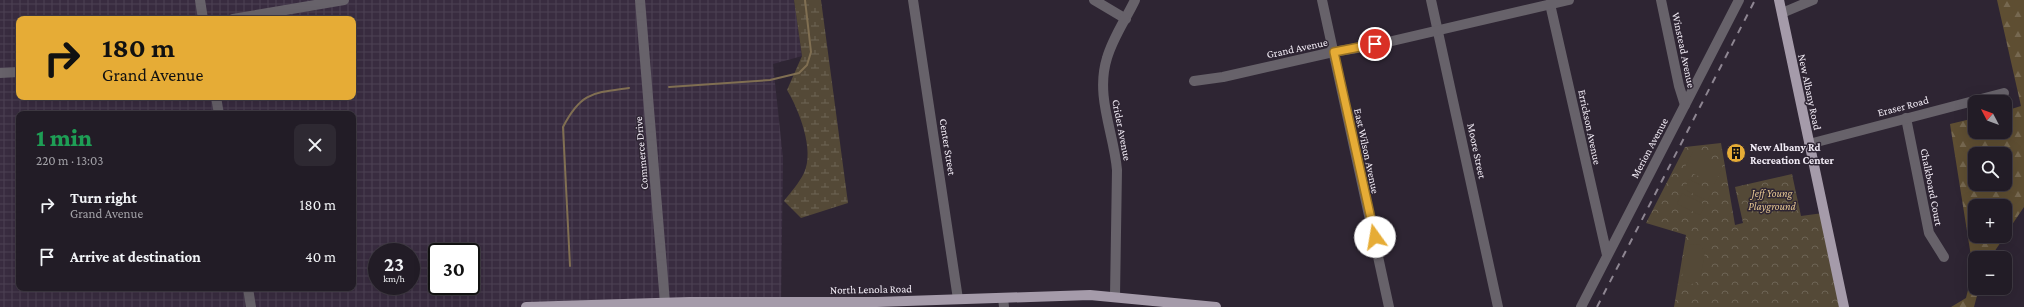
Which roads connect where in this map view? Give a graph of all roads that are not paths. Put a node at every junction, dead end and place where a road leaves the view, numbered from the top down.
1 (200, 0) edge
2 (344, 0) edge
3 (640, 0) edge
4 (913, 0) edge
5 (1094, 0) edge
6 (1135, 0) edge
7 (1322, 0) edge
8 (1431, 0) edge
9 (1569, 0) edge
10 (1661, 0) edge
11 (1739, 0) edge
12 (1779, 0) edge
13 (1813, 0) edge
14 (1550, 4) junction
15 (1782, 13) junction
16 (203, 16) edge
17 (251, 16) edge
18 (1126, 19) junction
19 (1438, 30) junction
20 (1334, 52) junction
21 (16, 72) edge
22 (0, 73) edge
23 (1194, 81) dead end
24 (2004, 93) dead end
25 (217, 100) edge
26 (1685, 105) junction
27 (218, 111) edge
28 (1906, 118) junction
29 (1808, 144) junction
30 (1607, 255) junction
31 (1944, 257) dead end
32 (248, 291) edge
33 (1115, 296) junction
34 (958, 299) junction
35 (1003, 302) edge
36 (666, 303) junction
37 (251, 307) edge
38 (526, 307) edge
39 (1211, 307) edge
40 (1389, 307) edge
41 (1498, 307) edge
42 (1581, 307) edge
43 (1844, 307) edge

1 - 16 street
2 - 17 street
3 - 36 street, Commerce Drive
4 - 34 street, Center Street
5 - 18 street
6 - 18 street, Crider Avenue
7 - 20 street, East Wilson Avenue
8 - 19 street, Moore Street
9 - 14 street, Grand Avenue
10 - 26 street, Winstead Avenue
11 - 26 street, Merion Avenue
12 - 15 main road, New Albany Road
13 - 15 street
14 - 19 street, Grand Avenue
14 - 30 street, Errickson Avenue
15 - 29 main road, New Albany Road
18 - 33 street, Crider Avenue
19 - 20 street, Grand Avenue
19 - 41 street, Moore Street
20 - 23 street, Grand Avenue
20 - 40 street, East Wilson Avenue
21 - 22 street
24 - 28 street, Eraser Road
25 - 27 street
26 - 30 street, Merion Avenue
28 - 29 street, Eraser Road
28 - 31 street, Chalkboard Court
29 - 43 main road, New Albany Road
30 - 42 street, Merion Avenue
32 - 37 street
33 - 35 main road, North Lenola Road
33 - 39 main road, North Lenola Road
34 - 35 main road, North Lenola Road
34 - 36 main road, North Lenola Road
36 - 38 main road, North Lenola Road

